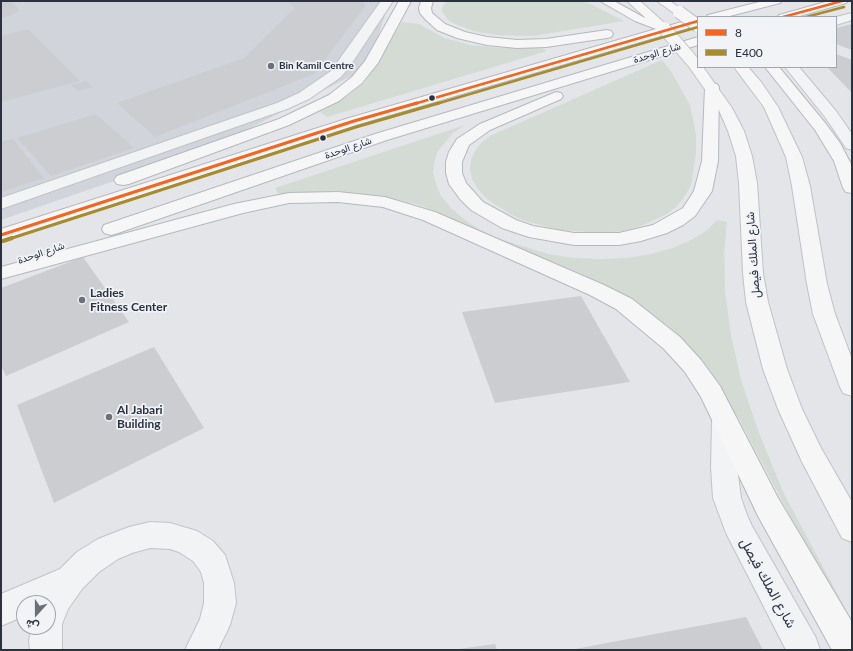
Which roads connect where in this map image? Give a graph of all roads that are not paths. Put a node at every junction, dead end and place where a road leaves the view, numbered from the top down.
1 (387, 1) edge
2 (405, 1) edge
3 (427, 1) edge
4 (606, 1) edge
5 (633, 1) edge
6 (663, 1) edge
7 (776, 1) edge
8 (842, 1) edge
9 (851, 1) edge
10 (716, 16) edge
11 (787, 16) edge
12 (819, 16) edge
13 (852, 16) edge
14 (697, 21) edge
15 (837, 21) edge
16 (697, 25) edge
17 (664, 28) junction
18 (648, 35) junction
19 (697, 41) edge
20 (697, 68) edge
21 (697, 68) edge
22 (742, 68) edge
23 (773, 68) edge
24 (793, 68) edge
25 (593, 72) junction
26 (712, 87) junction
27 (852, 145) edge
28 (852, 188) edge
29 (1, 204) edge
30 (5, 233) edge
31 (1, 266) edge
32 (1, 273) edge
33 (852, 387) edge
34 (726, 422) junction
35 (852, 529) edge
36 (71, 579) junction
37 (56, 600) edge
38 (1, 610) edge
39 (46, 635) edge
40 (210, 642) edge
41 (46, 650) edge
42 (804, 650) edge
43 (850, 650) edge

1 - 29 street
2 - 30 main road
3 - 18 main road
4 - 17 main road
5 - 17 main road, شارع الملك فيصل
6 - 16 main road, bridge
7 - 10 main road
8 - 11 main road
9 - 12 main road
13 - 15 street
14 - 18 main road, شارع الوحدة
17 - 20 main road, شارع الملك فيصل, bridge
18 - 30 main road, شارع الوحدة
19 - 25 main road, شارع الوحدة
21 - 26 main road, شارع الملك فيصل, bridge
22 - 33 main road
23 - 28 main road
24 - 27 street
25 - 26 main road
25 - 31 main road, شارع الوحدة
26 - 35 main road, شارع الملك فيصل
32 - 34 main road
34 - 42 street, شارع الملك فيصل
34 - 43 main road
36 - 37 street
36 - 38 street
36 - 40 street
39 - 41 street

